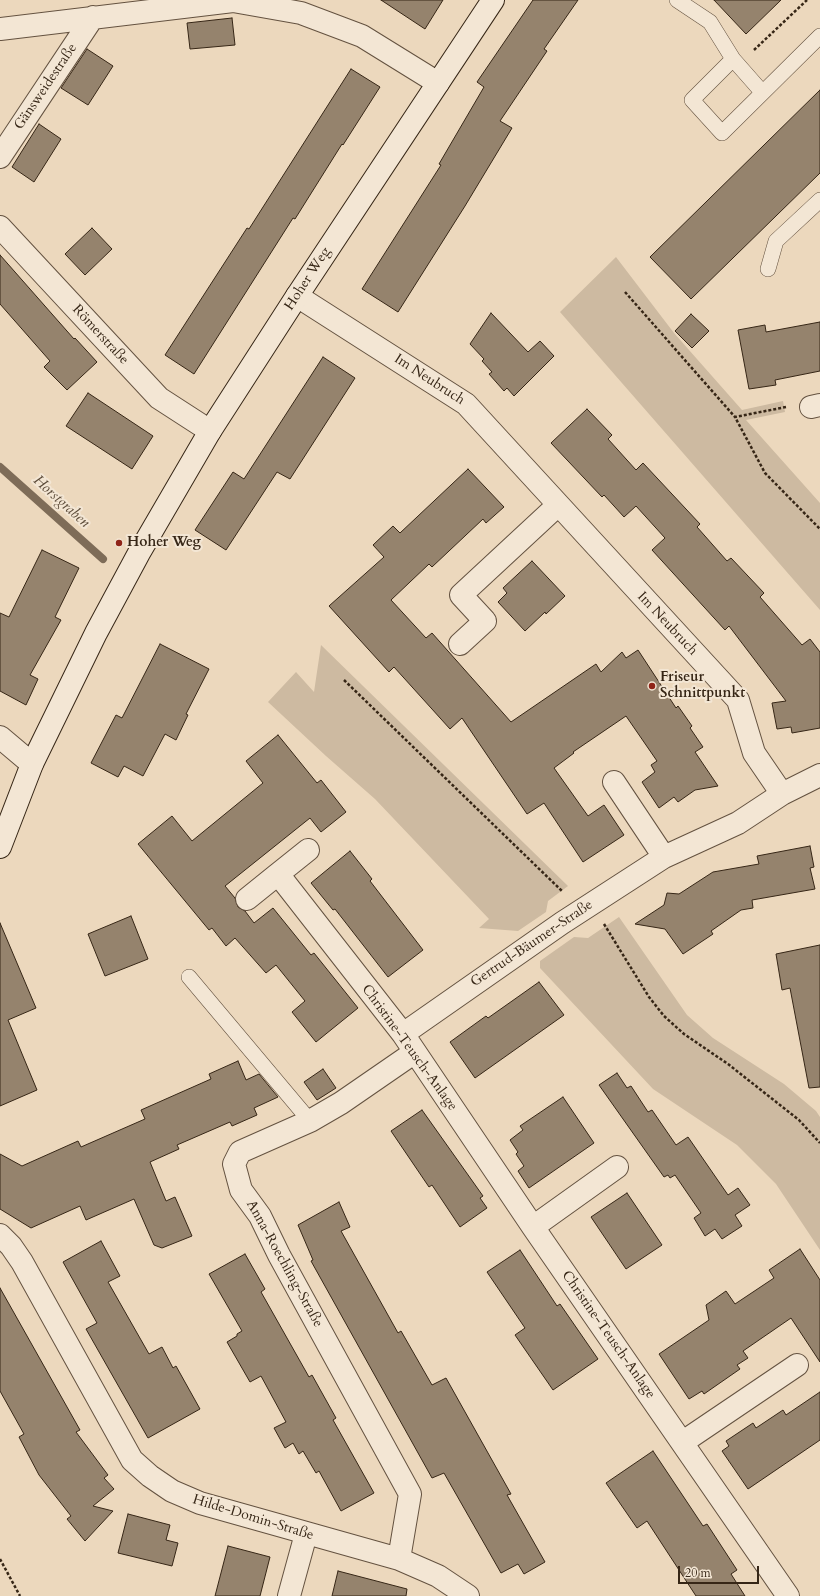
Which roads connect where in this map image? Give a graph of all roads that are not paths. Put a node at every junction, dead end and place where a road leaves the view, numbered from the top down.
1 (493, 0) edge
2 (678, 0) edge
3 (93, 17) junction
4 (0, 29) edge
5 (820, 36) edge
6 (736, 62) junction
7 (438, 83) junction
8 (762, 92) junction
9 (0, 157) edge
10 (820, 200) edge
11 (0, 227) edge
12 (768, 269) dead end
13 (297, 296) junction
14 (210, 432) junction
15 (558, 505) junction
16 (460, 644) dead end
17 (0, 737) edge
18 (32, 764) junction
19 (820, 775) edge
20 (614, 782) dead end
21 (782, 794) junction
22 (0, 846) edge
23 (308, 850) dead end
24 (664, 857) junction
25 (278, 874) junction
26 (247, 899) dead end
27 (189, 977) dead end
28 (403, 1034) junction
29 (415, 1052) junction
30 (310, 1121) junction
31 (617, 1167) dead end
32 (533, 1227) junction
33 (0, 1236) edge
34 (797, 1365) dead end
35 (683, 1442) junction
36 (306, 1534) junction
37 (400, 1559) junction
38 (289, 1596) edge
39 (468, 1596) edge
40 (788, 1596) edge

1 - 7 street, Hoher Weg
2 - 6 lane
3 - 4 street, Gänsweidestraße
3 - 7 street, Gänsweidestraße
3 - 9 street, Gänsweidestraße
5 - 8 lane
6 - 8 lane
6 - 8 lane
7 - 13 street, Hoher Weg
10 - 12 lane
11 - 14 street, Römerstraße
13 - 14 street, Hoher Weg
13 - 15 street, Im Neubruch
14 - 18 street, Hoher Weg
15 - 16 street
15 - 21 street, Im Neubruch
17 - 18 street
18 - 22 street, Hoher Weg
19 - 21 street, Gertrud-Bäumer-Straße
20 - 24 street
21 - 24 street, Gertrud-Bäumer-Straße
23 - 25 street
24 - 28 street, Gertrud-Bäumer-Straße
25 - 26 street
25 - 28 street, Christine-Teusch-Anlage
27 - 30 lane
28 - 29 street, Christine-Teusch-Anlage
29 - 30 street, Anna-Roechling-Straße
29 - 32 street, Christine-Teusch-Anlage
30 - 37 street, Anna-Roechling-Straße
31 - 32 street
32 - 35 street, Christine-Teusch-Anlage
33 - 36 street, Hilde-Domin-Straße
34 - 35 street
35 - 40 street, Christine-Teusch-Anlage
36 - 37 street, Hilde-Domin-Straße
36 - 38 street
37 - 39 street, Hilde-Domin-Straße

